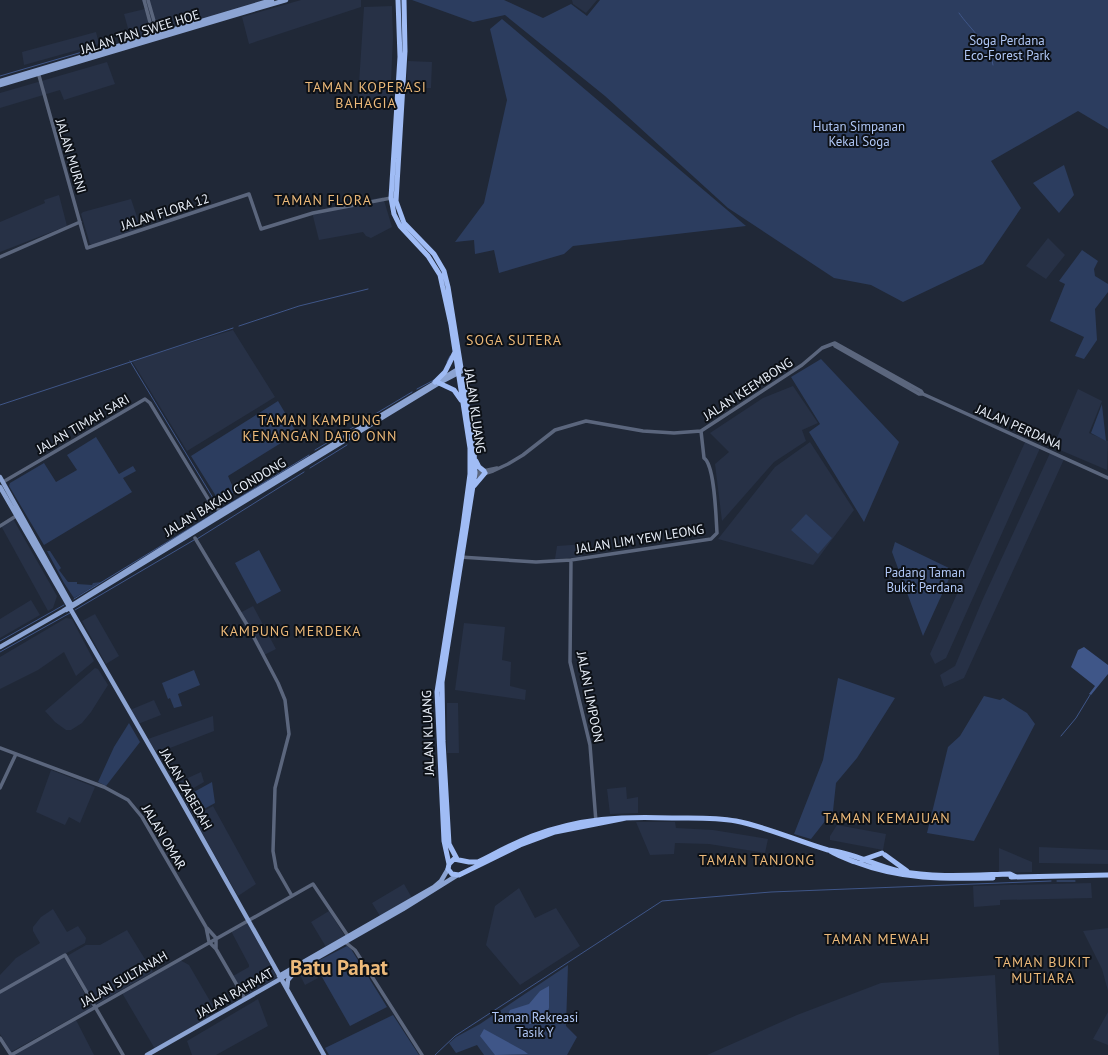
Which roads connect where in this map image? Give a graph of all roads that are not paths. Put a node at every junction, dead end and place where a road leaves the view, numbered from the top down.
1 (144, 0) edge
2 (148, 0) edge
3 (272, 0) edge
4 (286, 0) edge
5 (398, 0) edge
6 (404, 0) edge
7 (156, 36) junction
8 (38, 72) junction
9 (32, 76) junction
10 (0, 81) edge
11 (40, 82) junction
12 (0, 85) edge
13 (391, 198) junction
14 (80, 222) junction
15 (87, 248) joint
16 (0, 257) edge
17 (834, 344) joint
18 (455, 351) junction
19 (460, 370) junction
20 (437, 383) junction
21 (464, 408) junction
22 (700, 432) junction
23 (474, 450) junction
24 (484, 472) junction
25 (472, 476) junction
26 (1108, 478) edge
27 (1, 480) edge
28 (0, 487) edge
29 (472, 490) junction
30 (4, 494) junction
31 (11, 499) junction
32 (221, 512) junction
33 (14, 517) junction
34 (0, 526) edge
35 (201, 529) junction
36 (187, 538) junction
37 (196, 539) junction
38 (461, 557) junction
39 (572, 560) junction
40 (58, 583) junction
41 (75, 602) junction
42 (70, 607) junction
43 (0, 647) edge
44 (0, 748) edge
45 (16, 754) junction
46 (444, 757) junction
47 (440, 774) junction
48 (0, 788) edge
49 (596, 821) junction
50 (828, 850) junction
51 (459, 860) junction
52 (862, 860) junction
53 (448, 866) junction
54 (908, 872) junction
55 (463, 873) junction
56 (1108, 875) edge
57 (456, 876) junction
58 (1014, 876) junction
59 (292, 896) junction
60 (248, 920) junction
61 (206, 928) junction
62 (350, 937) junction
63 (216, 938) junction
64 (209, 942) junction
65 (345, 942) junction
66 (216, 949) junction
67 (355, 950) junction
68 (299, 969) junction
69 (279, 978) junction
70 (0, 992) edge
71 (288, 993) junction
72 (245, 999) junction
73 (94, 1008) junction
74 (0, 1038) edge
75 (11, 1055) edge
76 (123, 1055) edge
77 (148, 1055) edge
78 (324, 1055) edge
79 (422, 1055) edge

1 - 7 street
2 - 7 street
3 - 7 main road, JALAN TAN SWEE HOE
4 - 7 main road, JALAN TAN SWEE HOE
5 - 13 highway, JALAN KLUANG
6 - 19 highway, JALAN KLUANG
7 - 8 main road, JALAN TAN SWEE HOE
8 - 9 main road, JALAN TAN SWEE HOE
8 - 10 main road, JALAN TAN SWEE HOE
8 - 11 street, JALAN MURNI
9 - 11 street
9 - 12 main road, JALAN TAN SWEE HOE
11 - 14 street, JALAN MURNI
13 - 15 street, JALAN FLORA 12
13 - 18 highway, JALAN KLUANG
14 - 15 street, JALAN MURNI
14 - 16 street
17 - 22 street, JALAN KEEMBONG
17 - 26 street, JALAN PERDANA
18 - 19 highway, JALAN KLUANG
18 - 20 highway
19 - 20 main road, JALAN BAKAU CONDONG
19 - 21 highway, JALAN KLUANG
19 - 23 highway, JALAN KLUANG
20 - 21 highway
20 - 32 main road, JALAN BAKAU CONDONG
20 - 35 main road, JALAN BAKAU CONDONG
21 - 25 highway, JALAN KLUANG
22 - 24 street, JALAN KEEMBONG
22 - 39 street, JALAN LIM YEW LEONG
23 - 24 highway
23 - 25 highway, JALAN KLUANG
24 - 25 street, JALAN KEEMBONG
24 - 29 highway
25 - 29 highway, JALAN KLUANG
25 - 38 highway, JALAN KLUANG
27 - 30 main road
27 - 31 main road
27 - 32 street, JALAN TIMAH SARI
28 - 30 main road
29 - 38 highway, JALAN KLUANG
30 - 33 main road
31 - 33 main road
31 - 40 main road
32 - 41 main road, JALAN BAKAU CONDONG
33 - 34 street
33 - 42 main road
35 - 36 main road, JALAN BAKAU CONDONG
35 - 37 street
36 - 37 street
36 - 42 main road, JALAN BAKAU CONDONG
37 - 59 street
38 - 39 street, JALAN LIM YEW LEONG
38 - 46 highway, JALAN KLUANG
38 - 47 highway, JALAN KLUANG
39 - 49 street, JALAN LIMPOON
40 - 41 main road
40 - 42 main road
41 - 42 main road, JALAN BAKAU CONDONG
42 - 43 main road, JALAN BAKAU CONDONG
42 - 60 main road, JALAN ZABEDAH
44 - 45 street, JALAN OMAR
45 - 48 street
45 - 61 street, JALAN OMAR
46 - 47 highway
46 - 51 highway, JALAN KLUANG
47 - 53 highway, JALAN KLUANG
49 - 50 highway
49 - 51 highway
49 - 55 highway
50 - 52 highway
50 - 58 highway
51 - 53 highway
51 - 55 highway
52 - 54 highway
52 - 54 highway
53 - 57 highway
53 - 62 main road, JALAN RAHMAT
54 - 58 highway
55 - 57 highway
56 - 58 highway
57 - 62 main road, JALAN RAHMAT
59 - 60 street, JALAN SULTANAH
59 - 62 street, JALAN SULTANAH
60 - 63 street, JALAN SULTANAH
60 - 69 main road, JALAN ZABEDAH
61 - 63 street, JALAN OMAR
61 - 64 street, JALAN OMAR
62 - 65 main road, JALAN RAHMAT
62 - 67 street
62 - 69 main road, JALAN RAHMAT
63 - 64 street, JALAN SULTANAH
63 - 66 street
64 - 66 street
64 - 73 street, JALAN SULTANAH
65 - 67 street
65 - 68 main road, JALAN RAHMAT
66 - 72 street
67 - 79 street
68 - 69 main road, JALAN RAHMAT
68 - 71 main road
69 - 71 main road, JALAN ZABEDAH
69 - 72 main road, JALAN RAHMAT
70 - 73 street
71 - 78 main road, JALAN ZABEDAH
72 - 77 main road, JALAN RAHMAT
73 - 75 street, JALAN SULTANAH
73 - 76 street
74 - 75 street

